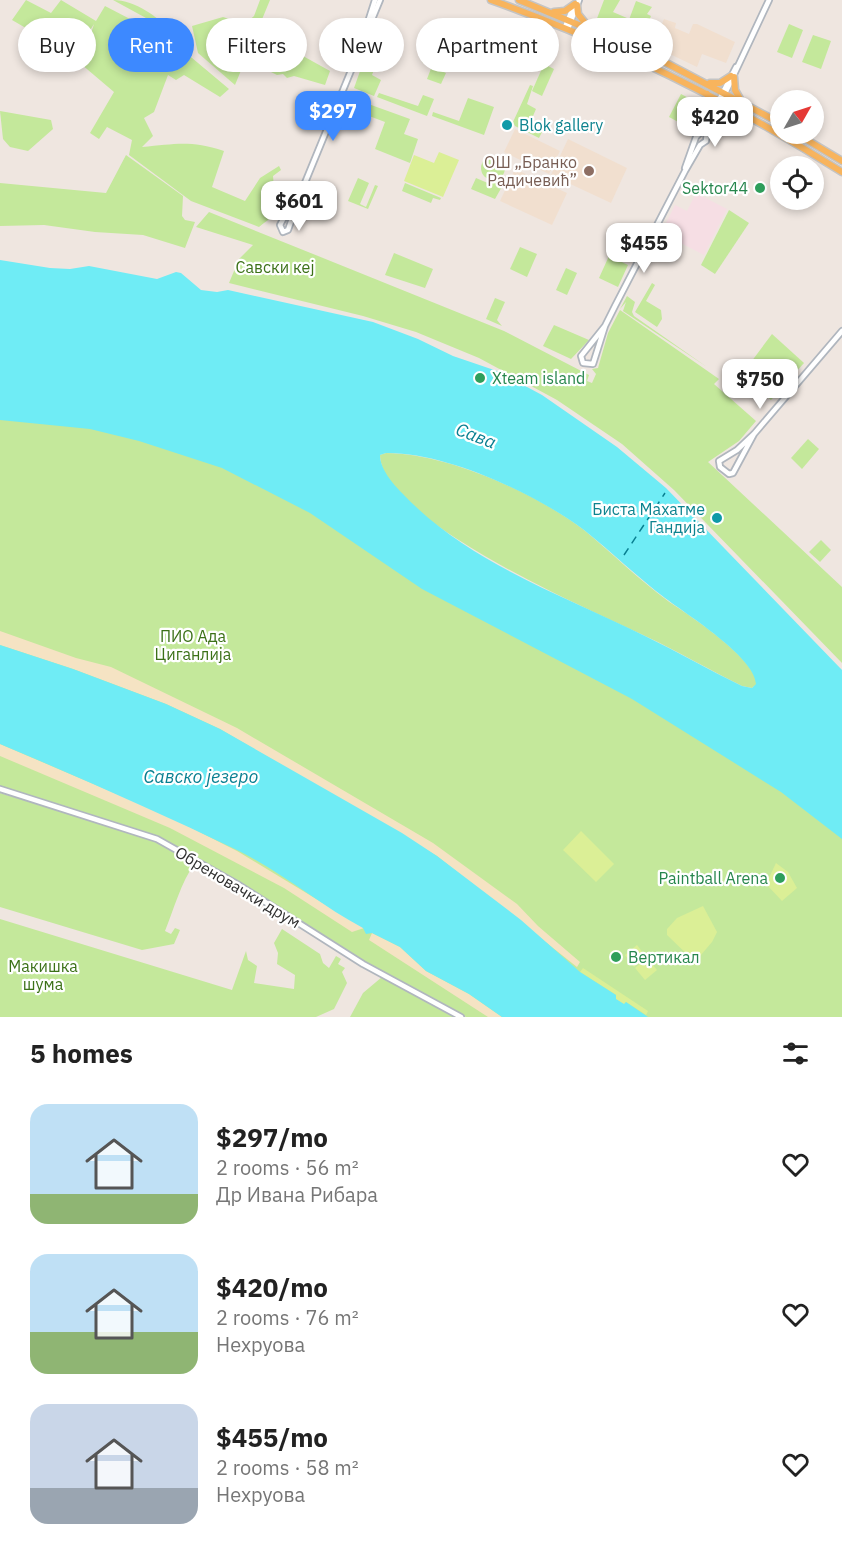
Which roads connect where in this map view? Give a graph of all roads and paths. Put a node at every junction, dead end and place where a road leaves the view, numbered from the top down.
1 (375, 0) edge
2 (380, 0) edge
3 (491, 0) edge
4 (519, 0) edge
5 (768, 0) edge
6 (577, 2) edge
7 (548, 11) junction
8 (370, 18) edge
9 (372, 18) edge
10 (580, 18) edge
11 (570, 20) junction
12 (566, 28) junction
13 (673, 67) edge
14 (349, 72) edge
15 (733, 76) junction
16 (705, 82) junction
17 (702, 90) junction
18 (725, 92) junction
19 (721, 100) junction
20 (742, 102) junction
21 (734, 108) junction
22 (715, 111) junction
23 (770, 117) edge
24 (703, 135) junction
25 (699, 143) junction
26 (814, 144) edge
27 (842, 161) edge
28 (842, 172) edge
29 (293, 212) dead end
30 (605, 326) junction
31 (842, 331) edge
32 (754, 434) junction
33 (0, 789) edge
34 (461, 1017) edge

1 - 8 street
2 - 9 street
3 - 12 main road
4 - 7 main road
5 - 15 street
6 - 7 main road
6 - 10 main road
6 - 11 street
7 - 11 main road
11 - 12 street
12 - 17 main road
13 - 16 main road
14 - 29 street
15 - 16 main road
15 - 18 street
15 - 20 main road
16 - 18 main road
17 - 19 main road
17 - 22 main road
18 - 19 street
18 - 20 main road
19 - 21 main road
19 - 22 street
20 - 23 main road
21 - 22 main road
21 - 28 main road
22 - 24 street
24 - 25 street
24 - 25 street
25 - 30 street
26 - 27 main road
30 - 30 street
31 - 32 street
32 - 32 street
33 - 34 street, Обреновачки друм

